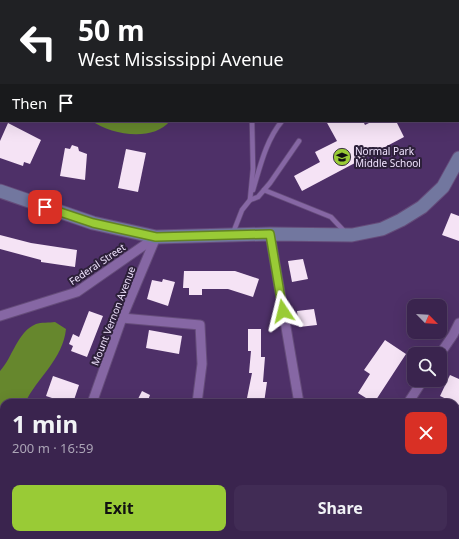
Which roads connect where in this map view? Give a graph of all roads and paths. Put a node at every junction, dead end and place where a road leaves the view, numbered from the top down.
1 (252, 122) edge
2 (281, 122) edge
3 (299, 142) dead end
4 (459, 158) edge
5 (264, 190) junction
6 (0, 191) edge
7 (250, 200) junction
8 (270, 234) junction
9 (232, 235) junction
10 (348, 235) junction
11 (156, 237) junction
12 (1, 313) edge
13 (122, 318) junction
14 (459, 323) edge
15 (456, 336) edge
16 (446, 347) edge
17 (418, 387) edge
18 (93, 399) edge
19 (198, 399) edge
20 (298, 399) edge
21 (410, 399) edge

1 - 7 lane
2 - 7 lane
3 - 5 lane
4 - 10 street
5 - 7 lane
5 - 10 lane
6 - 11 street
7 - 9 lane
8 - 9 street
8 - 10 street
8 - 20 street
9 - 11 street
11 - 12 street, Federal Street
11 - 13 street, Mount Vernon Avenue
13 - 18 street, Mount Vernon Avenue
13 - 19 street
14 - 15 street
15 - 16 street
17 - 21 street

